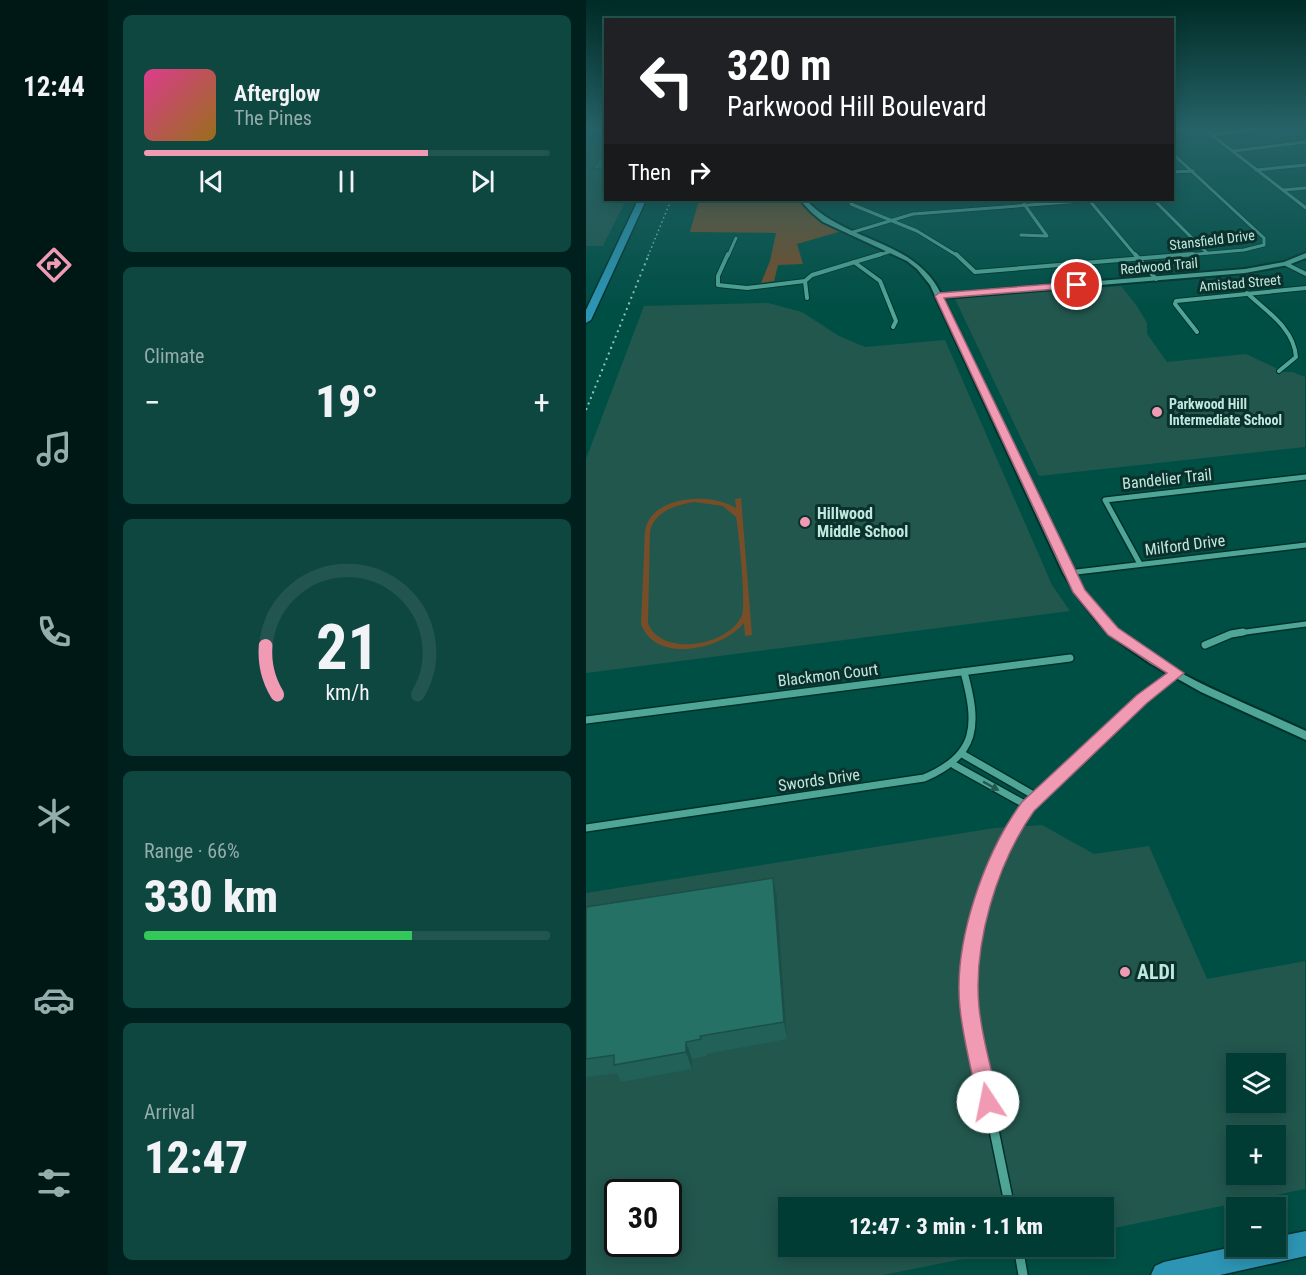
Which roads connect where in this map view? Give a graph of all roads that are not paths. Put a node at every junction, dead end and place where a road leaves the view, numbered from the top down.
1 (1211, 188) edge
2 (1300, 188) edge
3 (1282, 190) joint
4 (642, 201) edge
5 (804, 201) edge
6 (1073, 201) edge
7 (1090, 201) edge
8 (1155, 201) edge
9 (851, 202) edge
10 (1024, 204) junction
11 (1306, 208) edge
12 (886, 220) junction
13 (850, 232) junction
14 (1021, 235) dead end
15 (736, 238) dead end
16 (890, 250) junction
17 (1207, 253) junction
18 (1306, 255) edge
19 (1139, 259) junction
20 (856, 261) junction
21 (1286, 264) junction
22 (1306, 274) edge
23 (1156, 279) junction
24 (805, 281) junction
25 (1306, 288) edge
26 (1247, 293) junction
27 (939, 296) junction
28 (807, 298) dead end
29 (586, 320) edge
30 (893, 327) dead end
31 (1196, 332) dead end
32 (1296, 357) junction
33 (1306, 359) edge
34 (1279, 371) dead end
35 (1306, 477) edge
36 (1306, 545) edge
37 (1140, 564) junction
38 (1068, 573) junction
39 (1306, 624) edge
40 (1205, 645) dead end
41 (1070, 658) dead end
42 (964, 672) junction
43 (1177, 673) junction
44 (588, 719) edge
45 (1306, 736) edge
46 (964, 755) junction
47 (954, 765) junction
48 (1037, 797) junction
49 (1028, 806) junction
50 (586, 828) edge
51 (1008, 1197) edge
52 (1306, 1243) edge
53 (1020, 1257) edge
54 (1023, 1275) edge
55 (1164, 1275) edge

1 - 17 street, Stansfield Drive
2 - 3 street
3 - 11 street
4 - 29 main road
5 - 13 street
6 - 10 street
7 - 19 street
8 - 17 street
9 - 12 street
10 - 12 street
10 - 14 street
12 - 13 street
12 - 19 street, Stansfield Drive
13 - 16 street
15 - 24 street
16 - 20 street
16 - 27 street
17 - 19 street, Stansfield Drive
18 - 21 street, Redwood Trail
19 - 23 street
20 - 24 street
20 - 30 street
21 - 22 street
21 - 23 street, Redwood Trail
23 - 27 street, Redwood Trail
24 - 28 street
25 - 26 street, Amistad Street
26 - 31 street, Amistad Street
26 - 32 street
27 - 38 street
32 - 33 street
32 - 34 street
35 - 37 street, Bandelier Trail
36 - 37 street, Milford Drive
37 - 38 street, Milford Drive
38 - 43 street
39 - 40 street
41 - 42 street, Blackmon Court
42 - 44 street, Blackmon Court
42 - 46 street, Swords Drive
43 - 45 street
43 - 48 street
46 - 47 street, Swords Drive
46 - 48 street
47 -> 49 street
47 - 50 street, Swords Drive
48 - 49 street
49 - 51 street
52 - 55 main road
53 - 54 street

